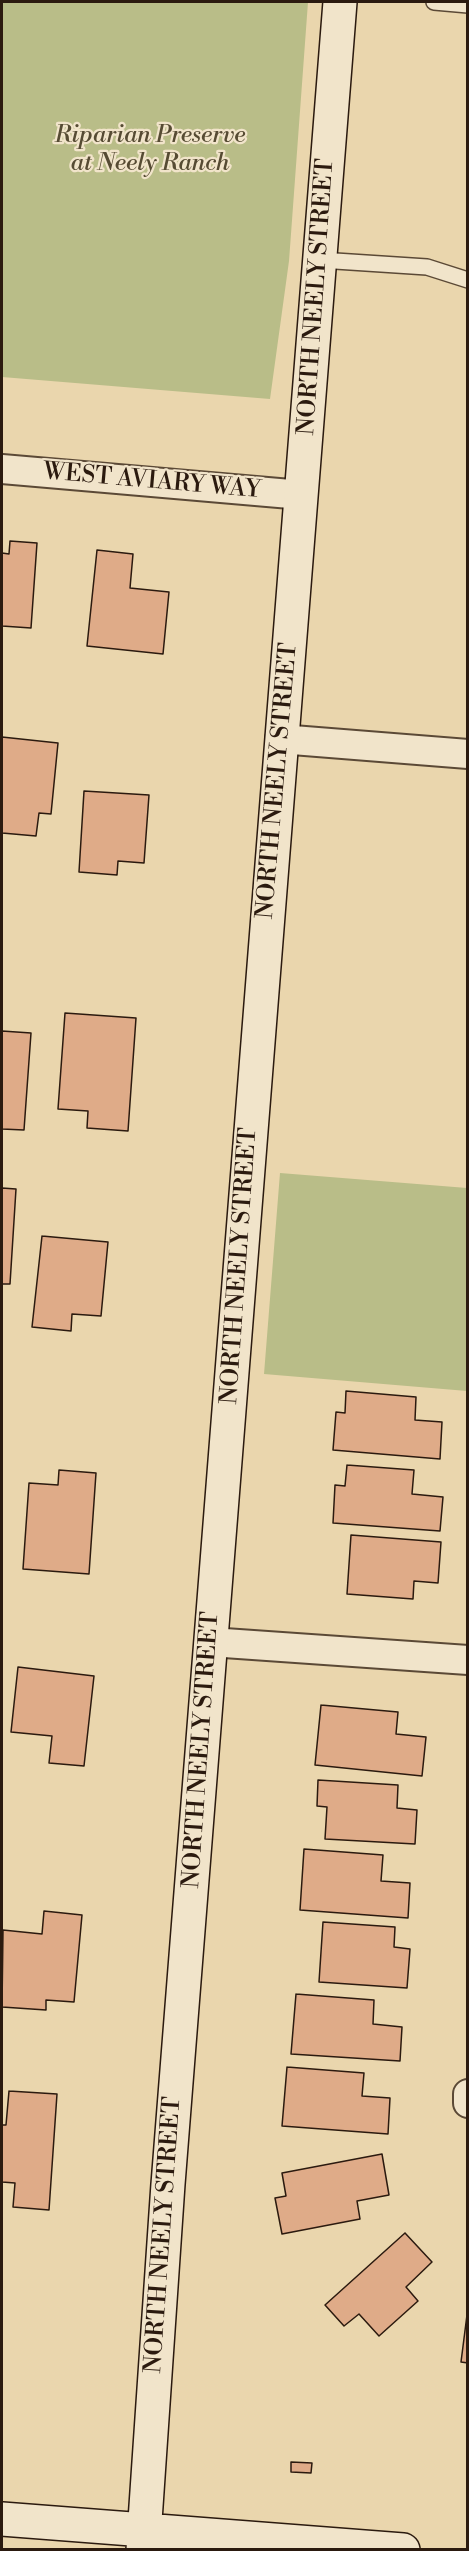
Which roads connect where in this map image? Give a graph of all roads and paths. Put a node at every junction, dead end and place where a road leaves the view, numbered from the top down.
1 (340, 2) edge
2 (434, 2) edge
3 (468, 5) edge
4 (320, 260) junction
5 (468, 280) edge
6 (2, 469) edge
7 (302, 495) junction
8 (280, 739) junction
9 (468, 754) edge
10 (210, 1642) junction
11 (468, 1660) edge
12 (468, 2094) edge
13 (468, 2103) edge
14 (2, 2519) edge
15 (143, 2540) edge
16 (403, 2550) edge

1 - 4 street, NORTH NEELY STREET
2 - 3 lane
4 - 5 lane
4 - 7 street, NORTH NEELY STREET
6 - 7 street, WEST AVIARY WAY
7 - 8 street, NORTH NEELY STREET
8 - 9 street
8 - 10 street, NORTH NEELY STREET
10 - 11 street
10 - 15 street, NORTH NEELY STREET
12 - 13 street
14 - 15 street
15 - 16 street

